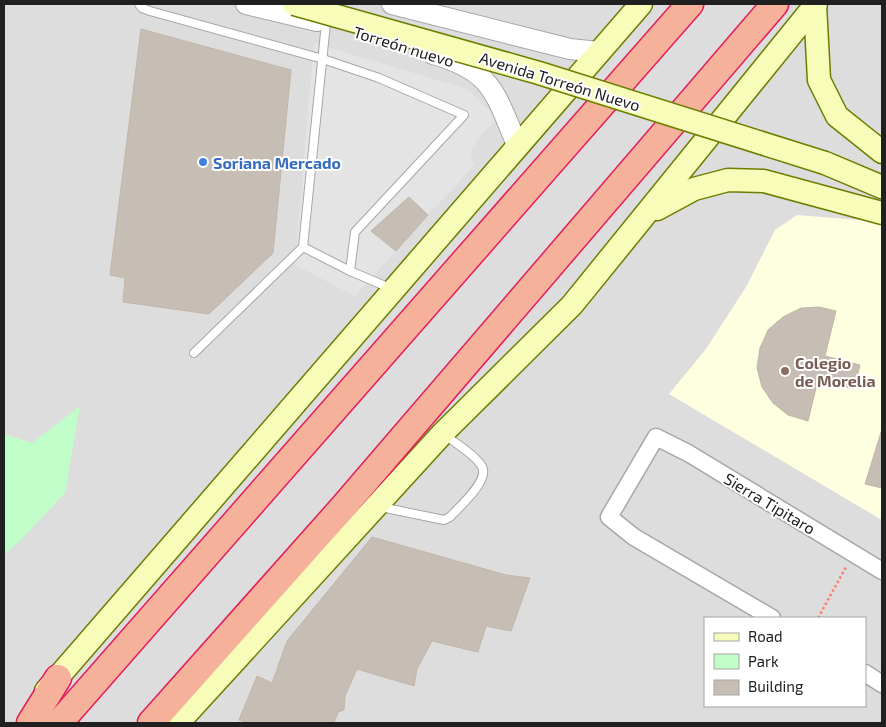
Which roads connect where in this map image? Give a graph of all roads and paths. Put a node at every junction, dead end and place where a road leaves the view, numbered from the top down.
1 (139, 4) edge
2 (246, 4) edge
3 (294, 4) edge
4 (342, 4) edge
5 (392, 4) edge
6 (641, 4) edge
7 (690, 4) edge
8 (775, 4) edge
9 (815, 4) edge
10 (453, 11) edge
11 (326, 23) junction
12 (598, 52) junction
13 (323, 59) junction
14 (518, 147) junction
15 (882, 152) edge
16 (826, 157) junction
17 (882, 172) edge
18 (882, 187) edge
19 (882, 213) edge
20 (303, 247) junction
21 (350, 271) junction
22 (394, 290) junction
23 (572, 305) junction
24 (194, 353) dead end
25 (443, 433) junction
26 (376, 506) junction
27 (854, 554) junction
28 (882, 571) edge
29 (770, 617) edge
30 (819, 617) edge
31 (866, 674) edge
32 (58, 678) junction
33 (882, 684) edge
34 (19, 723) edge
35 (30, 723) edge
36 (58, 723) edge
37 (151, 723) edge
38 (178, 723) edge

1 - 13 lane
2 - 11 street, Torreón nuevo
3 - 16 main road, Avenida Torreón Nuevo, bridge
4 - 16 main road, Avenida Torreón Nuevo
5 - 10 street
6 - 12 main road
7 - 36 highway
8 - 37 highway
9 - 15 main road
9 - 23 main road
10 - 12 street
11 - 13 lane
11 - 14 street, Torreón nuevo
12 - 14 main road
13 - 20 lane
13 - 21 lane
14 - 22 main road
16 - 17 main road
16 - 18 main road
19 - 23 main road
20 - 21 lane
20 - 24 lane
21 - 22 lane
22 - 32 main road
23 - 25 main road
25 - 26 main road
25 - 26 lane
26 - 38 main road
27 - 28 street, Sierra Tipitaro
27 - 29 street, Sierra Tipitaro
27 - 30 path
31 - 33 street
32 - 34 main road
32 - 35 highway

